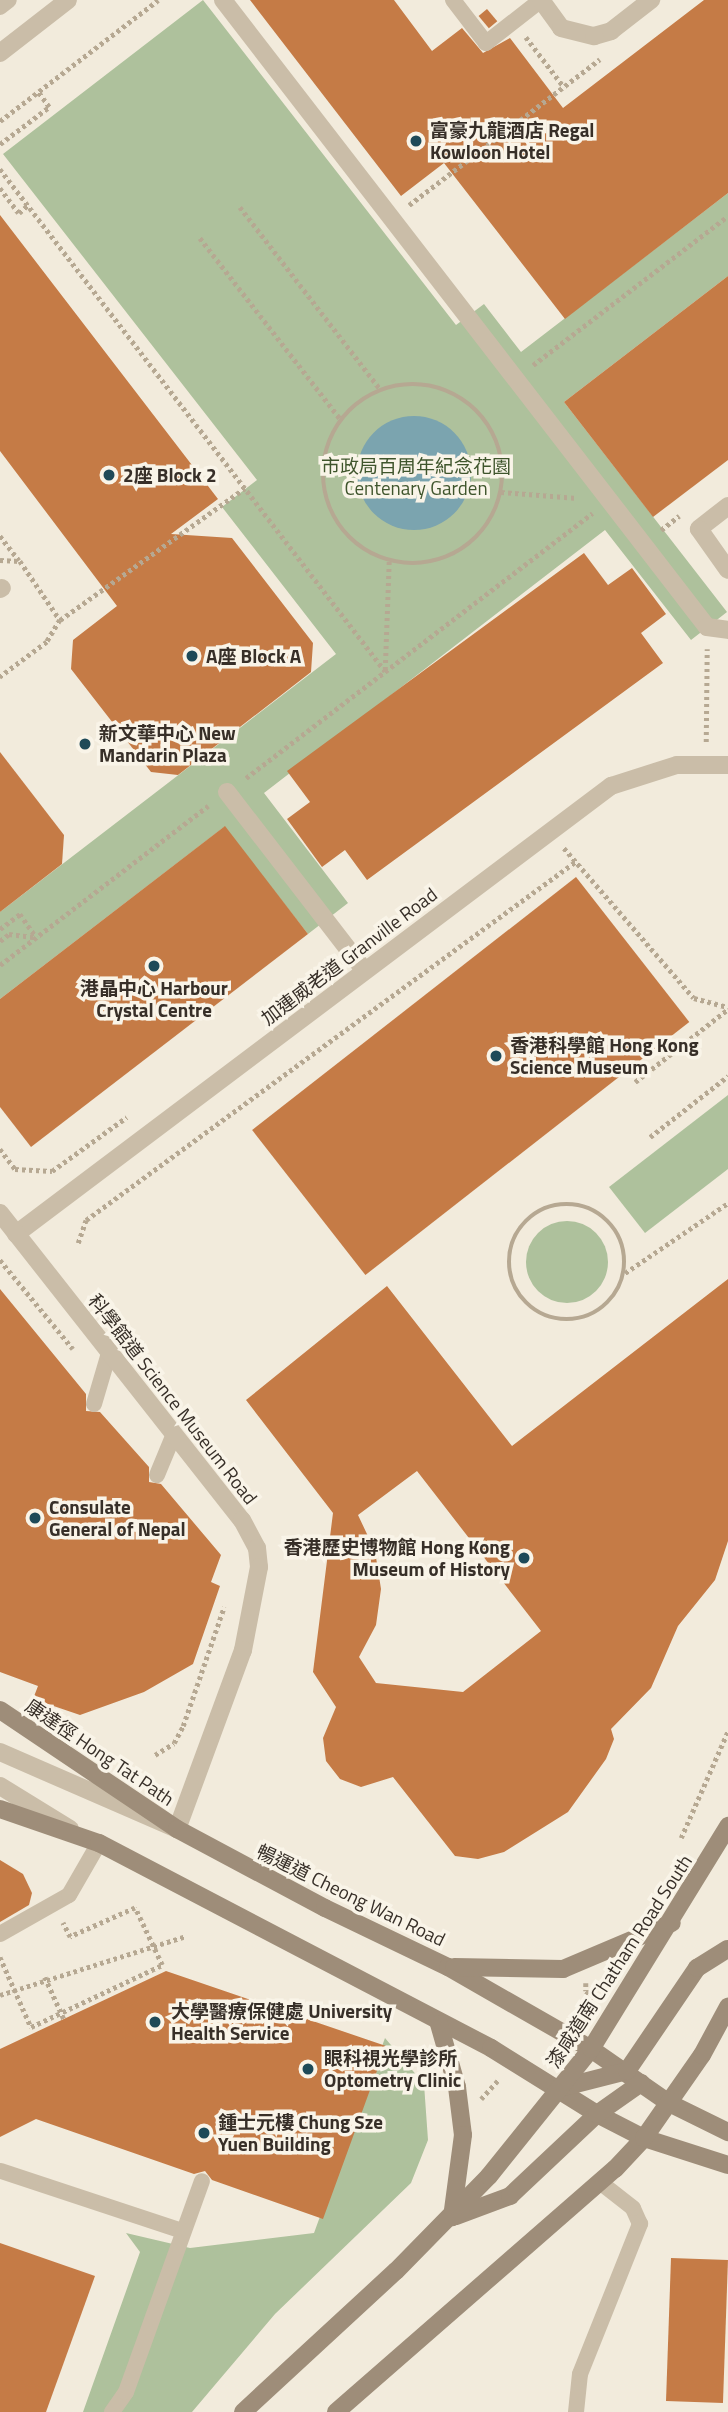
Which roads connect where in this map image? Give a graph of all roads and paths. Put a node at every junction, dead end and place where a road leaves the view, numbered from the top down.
1 (9, 0) edge
2 (68, 0) edge
3 (158, 0) edge
4 (223, 0) edge
5 (453, 0) edge
6 (541, 0) edge
7 (651, 0) edge
8 (0, 7) edge
9 (514, 21) junction
10 (0, 53) edge
11 (606, 55) dead end
12 (564, 87) junction
13 (38, 92) junction
14 (0, 121) edge
15 (0, 144) edge
16 (0, 169) edge
17 (0, 188) edge
18 (28, 205) junction
19 (240, 207) dead end
20 (728, 216) edge
21 (392, 218) junction
22 (200, 238) dead end
23 (516, 378) junction
24 (381, 390) junction
25 (341, 420) junction
26 (246, 488) junction
27 (502, 492) junction
28 (609, 500) junction
29 (728, 506) edge
30 (0, 536) edge
31 (0, 560) edge
32 (20, 561) junction
33 (389, 561) junction
34 (728, 570) edge
35 (60, 621) junction
36 (707, 627) junction
37 (728, 630) edge
38 (385, 671) junction
39 (0, 677) edge
40 (706, 743) dead end
41 (728, 765) edge
42 (227, 792) junction
43 (551, 832) junction
44 (575, 862) junction
45 (0, 929) edge
46 (36, 937) junction
47 (0, 941) edge
48 (0, 965) edge
49 (364, 970) junction
50 (728, 1008) edge
51 (728, 1076) edge
52 (635, 1082) dead end
53 (650, 1137) dead end
54 (728, 1203) edge
55 (0, 1213) edge
56 (16, 1234) junction
57 (78, 1243) dead end
58 (624, 1274) junction
59 (109, 1353) junction
60 (94, 1404) dead end
61 (174, 1434) junction
62 (157, 1475) dead end
63 (0, 1710) edge
64 (728, 1731) edge
65 (8, 1756) edge
66 (0, 1786) edge
67 (0, 1809) edge
68 (728, 1826) edge
69 (70, 1829) junction
70 (177, 1829) junction
71 (681, 1838) dead end
72 (99, 1843) junction
73 (672, 1923) junction
74 (49, 1926) dead end
75 (0, 1934) edge
76 (186, 1936) dead end
77 (152, 1943) junction
78 (728, 1949) edge
79 (0, 1956) edge
80 (448, 1967) junction
81 (45, 1978) junction
82 (14, 1989) junction
83 (0, 1995) edge
84 (728, 2007) edge
85 (61, 2012) junction
86 (64, 2019) dead end
87 (439, 2024) junction
88 (591, 2049) junction
89 (627, 2071) junction
90 (641, 2083) junction
91 (560, 2088) junction
92 (669, 2103) junction
93 (597, 2114) junction
94 (728, 2132) edge
95 (644, 2138) junction
96 (728, 2165) edge
97 (1, 2171) edge
98 (201, 2181) dead end
99 (601, 2183) junction
100 (452, 2217) junction
101 (182, 2231) junction
102 (112, 2412) edge
103 (243, 2412) edge
104 (336, 2412) edge
105 (576, 2412) edge

1 - 8 lane
2 - 10 street
3 - 13 path
4 - 21 street
5 - 9 lane
6 - 7 street
6 - 9 lane
9 - 12 path
11 - 12 path
12 - 21 path
13 - 14 path
13 - 15 path
16 - 18 path
17 - 18 path
18 - 26 path
19 - 24 path
20 - 23 path
21 - 23 street
22 - 25 path
23 - 28 street
24 - 25 path
24 - 27 path
25 - 33 path
26 - 35 path
26 - 38 path
27 - 28 path
27 - 33 path
28 - 36 street
28 - 38 path
29 - 34 street
30 - 32 path
31 - 32 path
32 - 35 path
33 - 38 path
35 - 39 path
36 - 37 street
36 - 40 path
38 - 42 path
41 - 43 street, 加連威老道 Granville Road
42 - 46 path
42 - 49 street
43 - 44 path
43 - 49 street, 加連威老道 Granville Road
44 - 50 path
44 - 57 path
45 - 46 path
46 - 47 path
46 - 48 path
49 - 56 street, 加連威老道 Granville Road
50 - 52 path
51 - 53 path
54 - 58 path
55 - 56 street, 科學館道 Science Museum Road
56 - 59 street, 科學館道 Science Museum Road
58 - 58 path
59 - 60 lane
59 - 61 street, 科學館道 Science Museum Road
61 - 62 lane
61 - 70 street, 科學館道 Science Museum Road
63 - 70 main road, 康達徑 Hong Tat Path
64 - 71 path
65 - 70 street, 暢運道 Cheong Wan Road
66 - 69 street
67 - 69 main road
68 - 73 main road, 漆咸道南 Chatham Road South
69 - 72 main road
70 - 80 main road, 暢運道 Cheong Wan Road
72 - 75 lane
72 - 87 main road
73 - 80 main road
73 - 88 main road, 漆咸道南 Chatham Road South
74 - 77 path
76 - 77 path
77 - 81 path
77 - 85 path
78 - 89 main road
79 - 82 path
80 - 88 main road, 暢運道 Cheong Wan Road
81 - 82 path
81 - 85 path
82 - 83 path
82 - 85 path
84 - 92 main road
85 - 86 path
87 - 91 main road
87 - 100 main road
88 - 89 main road, 暢運道 Cheong Wan Road
88 - 91 main road, 漆咸道南 Chatham Road South
89 - 90 main road, 暢運道 Cheong Wan Road
89 - 91 main road
90 - 92 main road, 暢運道 Cheong Wan Road
90 - 93 main road
91 - 93 main road
91 - 100 main road, 漆咸道南 Chatham Road South
92 - 94 main road, 暢運道 Cheong Wan Road
92 - 95 main road
93 - 95 main road
93 - 100 main road
95 - 96 main road
95 - 99 main road
97 - 101 lane
98 - 101 lane
99 - 104 main road
99 - 105 lane
100 - 103 main road, 漆咸道南 Chatham Road South
101 - 102 lane

